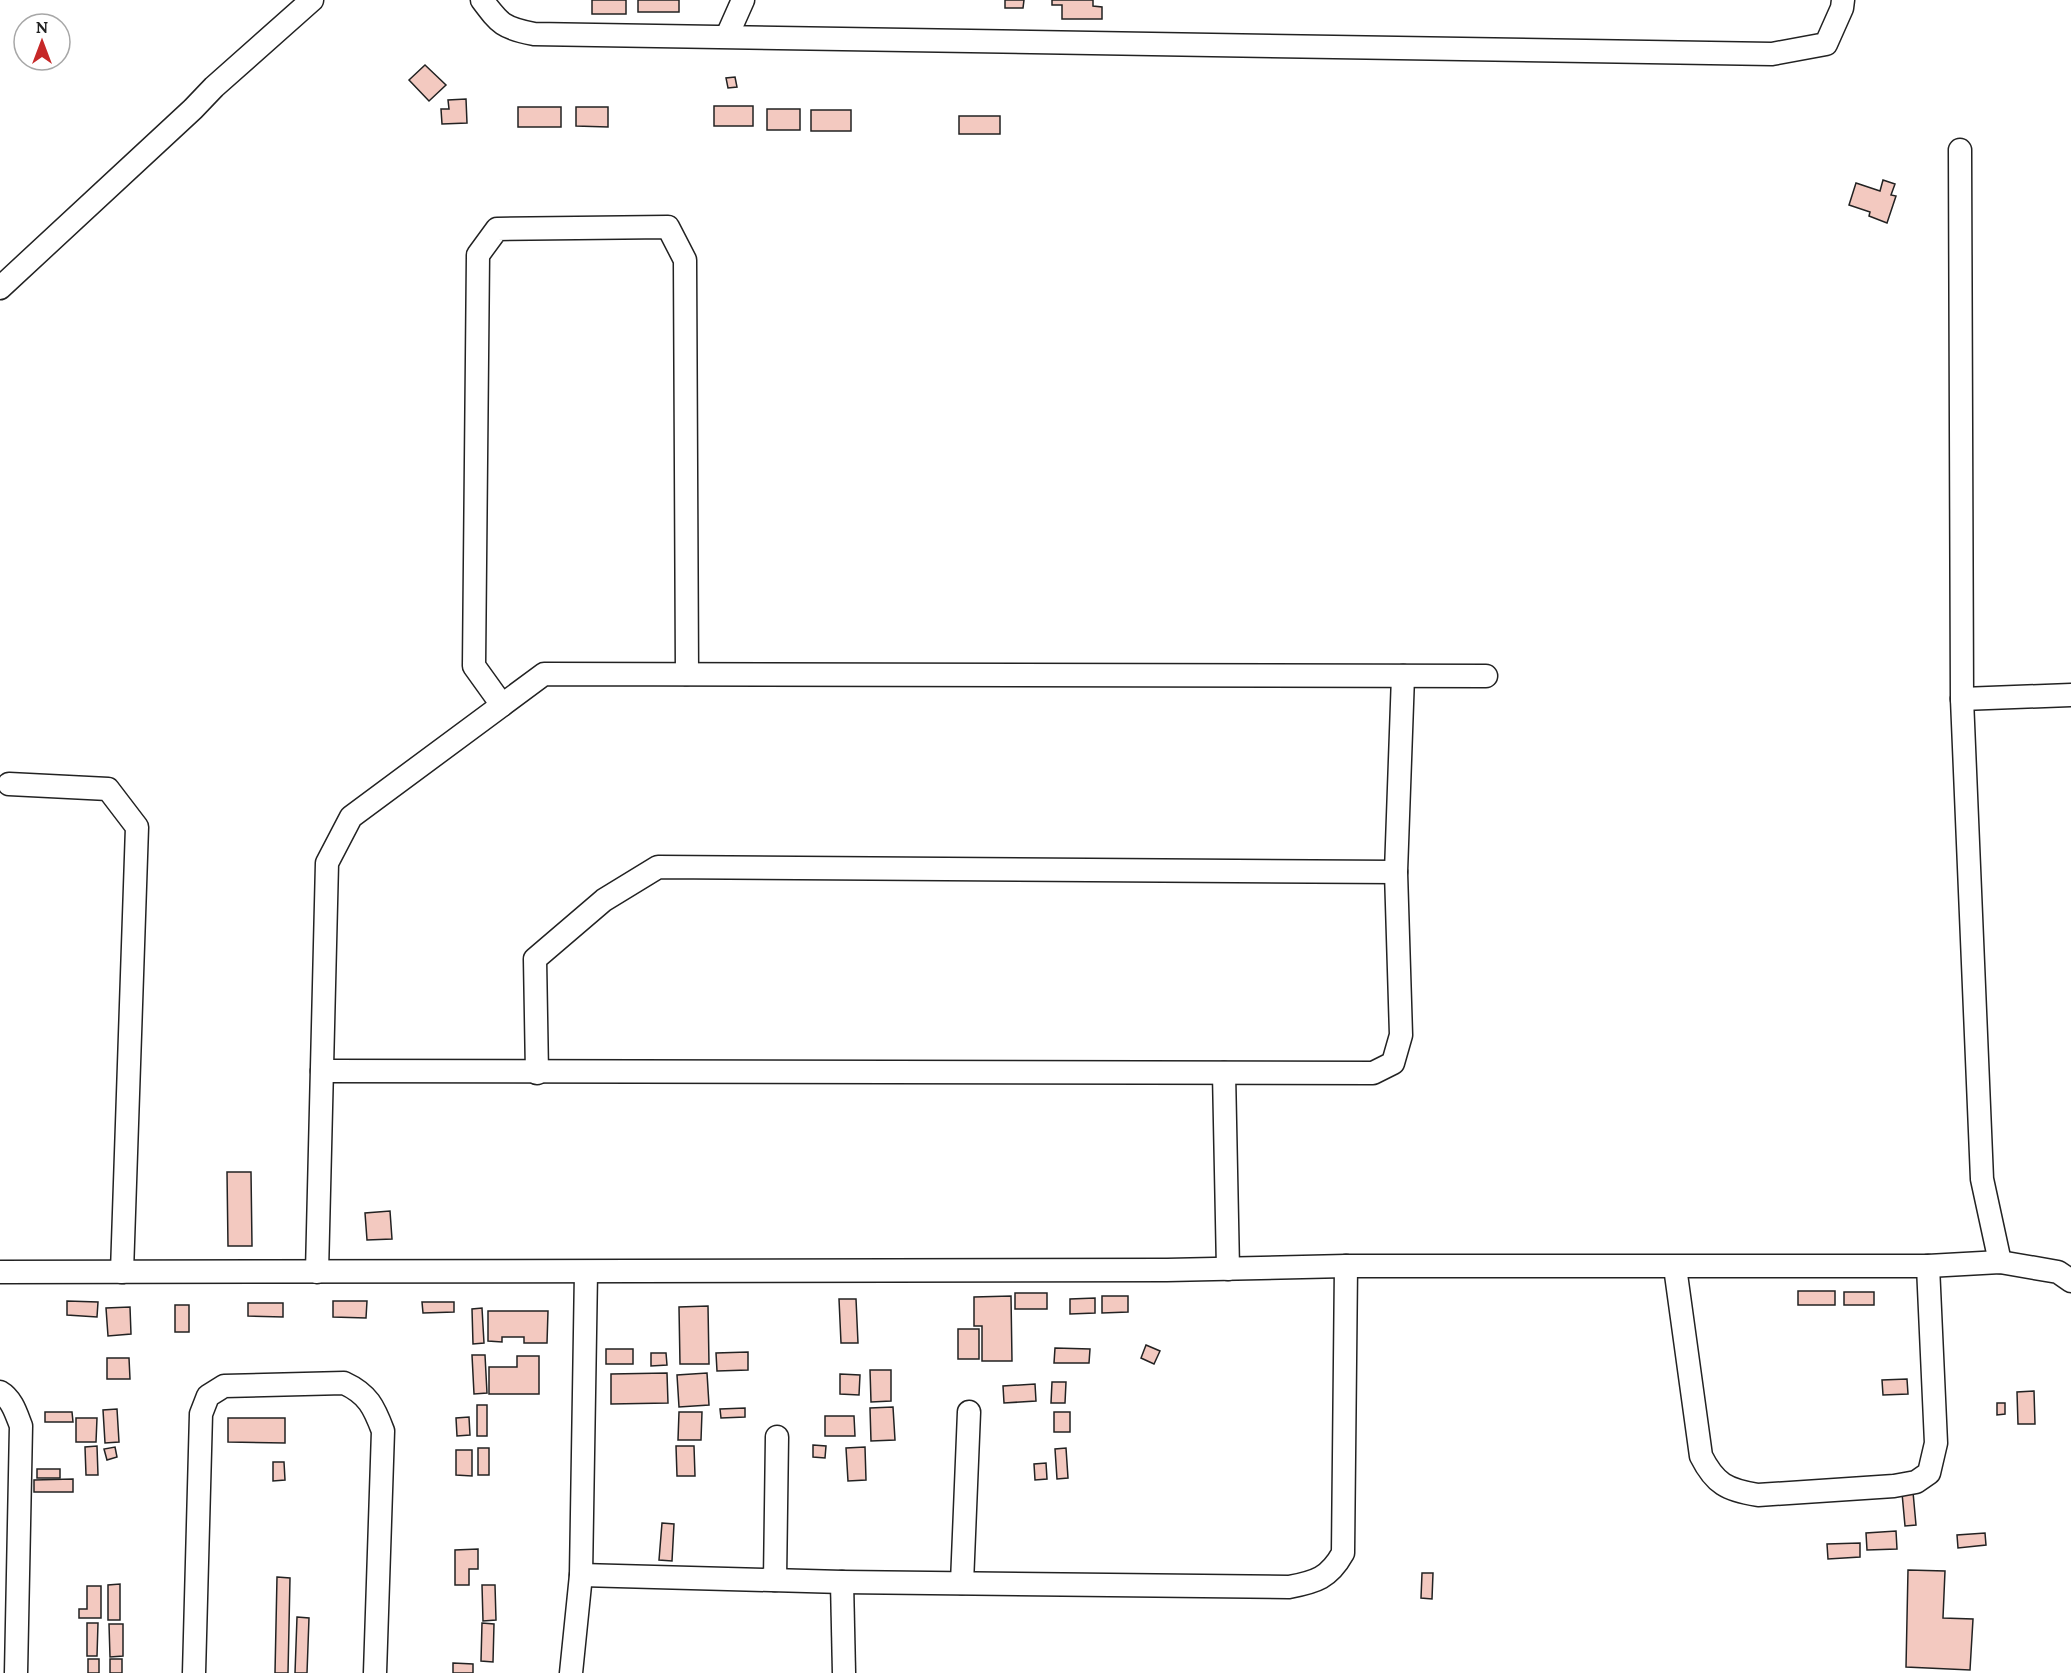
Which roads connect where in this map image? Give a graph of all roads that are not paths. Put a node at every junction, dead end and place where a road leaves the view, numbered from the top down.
1 (312, 0) edge
2 (482, 0) edge
3 (743, 0) edge
4 (1843, 0) edge
5 (727, 36) junction
6 (1960, 150) dead end
7 (0, 288) edge
8 (687, 674) junction
9 (1403, 676) junction
10 (1486, 676) dead end
11 (2071, 695) edge
12 (1962, 699) junction
13 (502, 705) junction
14 (9, 784) dead end
15 (1396, 872) junction
16 (322, 1071) junction
17 (537, 1073) junction
18 (1224, 1073) junction
19 (2000, 1262) junction
20 (1346, 1266) junction
21 (1928, 1266) junction
22 (1676, 1267) junction
23 (1228, 1269) junction
24 (0, 1272) edge
25 (122, 1272) junction
26 (317, 1272) junction
27 (585, 1272) junction
28 (2071, 1281) edge
29 (0, 1392) edge
30 (969, 1412) dead end
31 (777, 1437) dead end
32 (581, 1575) junction
33 (775, 1580) junction
34 (842, 1582) junction
35 (962, 1583) junction
36 (16, 1673) edge
37 (194, 1673) edge
38 (375, 1673) edge
39 (571, 1673) edge
40 (844, 1673) edge

1 - 7 street
2 - 5 street
3 - 5 street
4 - 5 street
6 - 12 street
8 - 9 street
8 - 13 street
8 - 13 street
9 - 10 street
9 - 15 street
11 - 12 street
12 - 19 street
13 - 16 street
14 - 25 street
15 - 17 street
15 - 18 street
16 - 17 street
16 - 26 street
17 - 18 street
18 - 23 street
19 - 21 street
19 - 28 street
20 - 22 street
20 - 23 street
20 - 35 street
21 - 22 street
21 - 22 street
23 - 27 street
24 - 25 street
25 - 26 street
26 - 27 street
27 - 32 street
29 - 36 street
30 - 35 street
31 - 33 street
32 - 33 street
32 - 39 street
33 - 34 street
34 - 35 street
34 - 40 street
37 - 38 street

